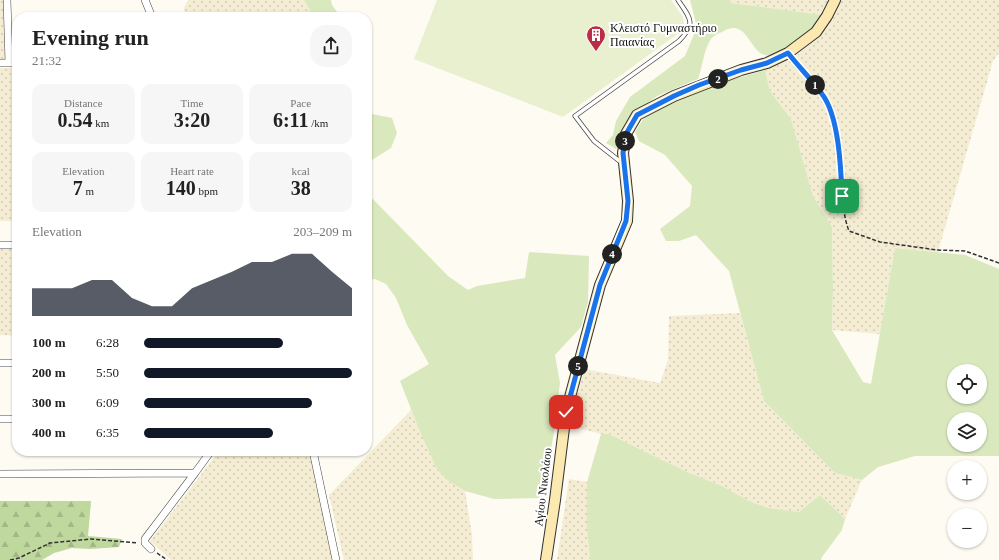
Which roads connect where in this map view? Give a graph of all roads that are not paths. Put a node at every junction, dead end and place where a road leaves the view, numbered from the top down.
1 (7, 0) edge
2 (145, 0) edge
3 (678, 0) edge
4 (835, 0) edge
5 (150, 12) edge
6 (0, 63) edge
7 (9, 63) joint
8 (624, 165) junction
9 (0, 245) edge
10 (12, 245) edge
11 (0, 363) edge
12 (12, 363) edge
13 (0, 419) edge
14 (12, 419) edge
15 (207, 456) edge
16 (314, 456) edge
17 (194, 473) junction
18 (0, 474) edge
19 (152, 549) road end
20 (336, 560) edge
21 (546, 560) edge

1 - 7 street
2 - 5 street
3 - 8 lane
4 - 8 street, Αγίου Νικολάου
6 - 7 street
8 - 21 street, Αγίου Νικολάου
9 - 10 street
11 - 12 street
13 - 14 street
15 - 17 street
16 - 20 street
17 - 18 street
17 - 19 street

